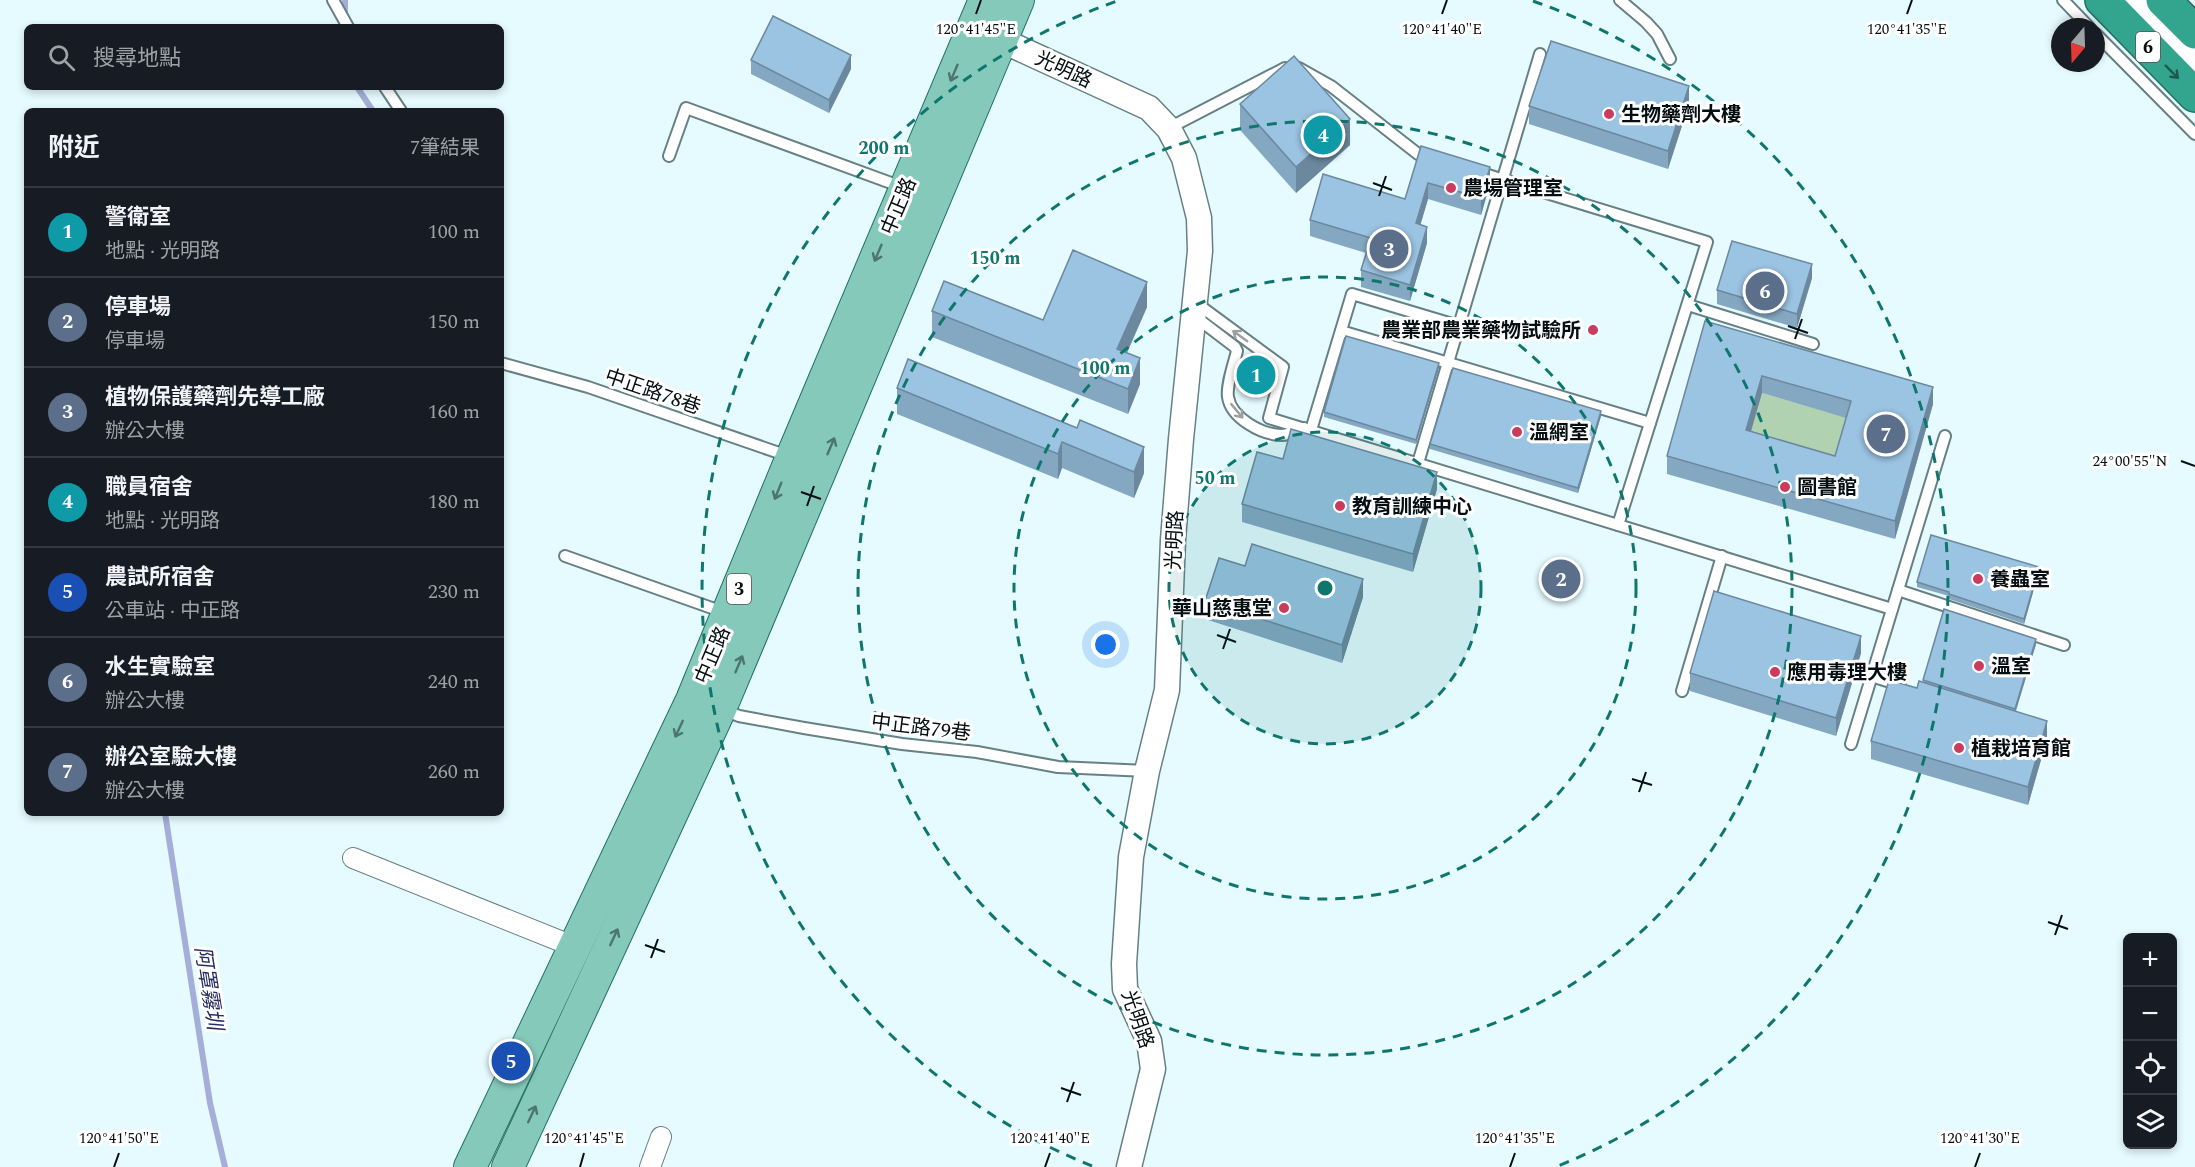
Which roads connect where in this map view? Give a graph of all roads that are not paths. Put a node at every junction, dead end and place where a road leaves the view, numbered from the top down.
1 (333, 0) edge
2 (985, 0) edge
3 (1018, 0) edge
4 (1620, 0) edge
5 (2063, 0) edge
6 (2102, 0) edge
7 (2133, 0) edge
8 (2163, 0) edge
9 (2081, 18) edge
10 (346, 24) edge
11 (972, 31) junction
12 (2195, 32) edge
13 (1003, 41) junction
14 (2105, 43) edge
15 (1540, 54) dead end
16 (1670, 58) dead end
17 (2195, 63) edge
18 (387, 90) edge
19 (2195, 94) edge
20 (399, 108) edge
21 (1169, 129) junction
22 (2195, 134) edge
23 (669, 156) dead end
24 (1439, 160) edge
25 (1470, 170) edge
26 (1502, 179) junction
27 (905, 188) junction
28 (1688, 305) junction
29 (1194, 309) junction
30 (1459, 326) junction
31 (1341, 331) junction
32 (1813, 344) dead end
33 (1448, 362) junction
34 (504, 364) edge
35 (1650, 423) junction
36 (1308, 429) junction
37 (1945, 436) dead end
38 (792, 457) junction
39 (1418, 463) junction
40 (1618, 525) junction
41 (565, 556) dead end
42 (1722, 556) junction
43 (1898, 590) junction
44 (1892, 609) junction
45 (729, 614) junction
46 (2064, 645) dead end
47 (1871, 676) junction
48 (1916, 690) edge
49 (1682, 691) dead end
50 (706, 705) junction
51 (1851, 744) dead end
52 (1147, 771) junction
53 (353, 858) dead end
54 (575, 947) junction
55 (661, 1137) dead end
56 (470, 1167) edge
57 (508, 1167) edge
58 (650, 1167) edge
59 (1129, 1167) edge

1 - 10 lane
2 - 11 main road, 中正路 / 3
3 - 13 main road, 中正路 / 3
4 - 16 lane
5 - 9 lane
6 -> 19 highway, 6
7 - 17 street
8 - 12 highway, 6
11 - 13 street, 光明路
11 -> 27 main road, 中正路 / 3
13 - 21 street, 光明路
50 -> 13 main road, 中正路 / 3
14 - 22 lane
15 - 26 lane
18 - 20 lane
21 - 24 lane
21 - 29 street, 光明路
23 - 27 lane
25 - 26 lane
26 - 28 lane
26 - 30 lane
27 -> 38 main road, 中正路 / 3
28 - 32 lane
28 - 35 lane
36 -> 29 lane
29 -> 36 lane
29 - 52 street, 光明路
30 - 31 lane
30 - 33 lane
31 - 33 lane
31 - 36 lane
33 - 35 lane
33 - 39 lane
34 - 38 lane, 中正路78巷
35 - 40 lane
36 - 39 lane
37 - 43 lane
38 -> 45 main road, 中正路 / 3
39 - 40 lane
40 - 42 lane
41 - 45 lane
42 - 44 lane
42 - 49 lane
43 - 44 lane
43 - 46 lane
44 - 47 lane
45 - 50 main road, 中正路 / 3
47 - 48 lane
47 - 51 lane
50 - 52 lane, 中正路79巷
50 -> 54 main road, 中正路 / 3
57 -> 50 main road, 中正路 / 3
52 - 59 street, 光明路
53 - 54 street
54 - 56 main road, 中正路 / 3
55 - 58 street

